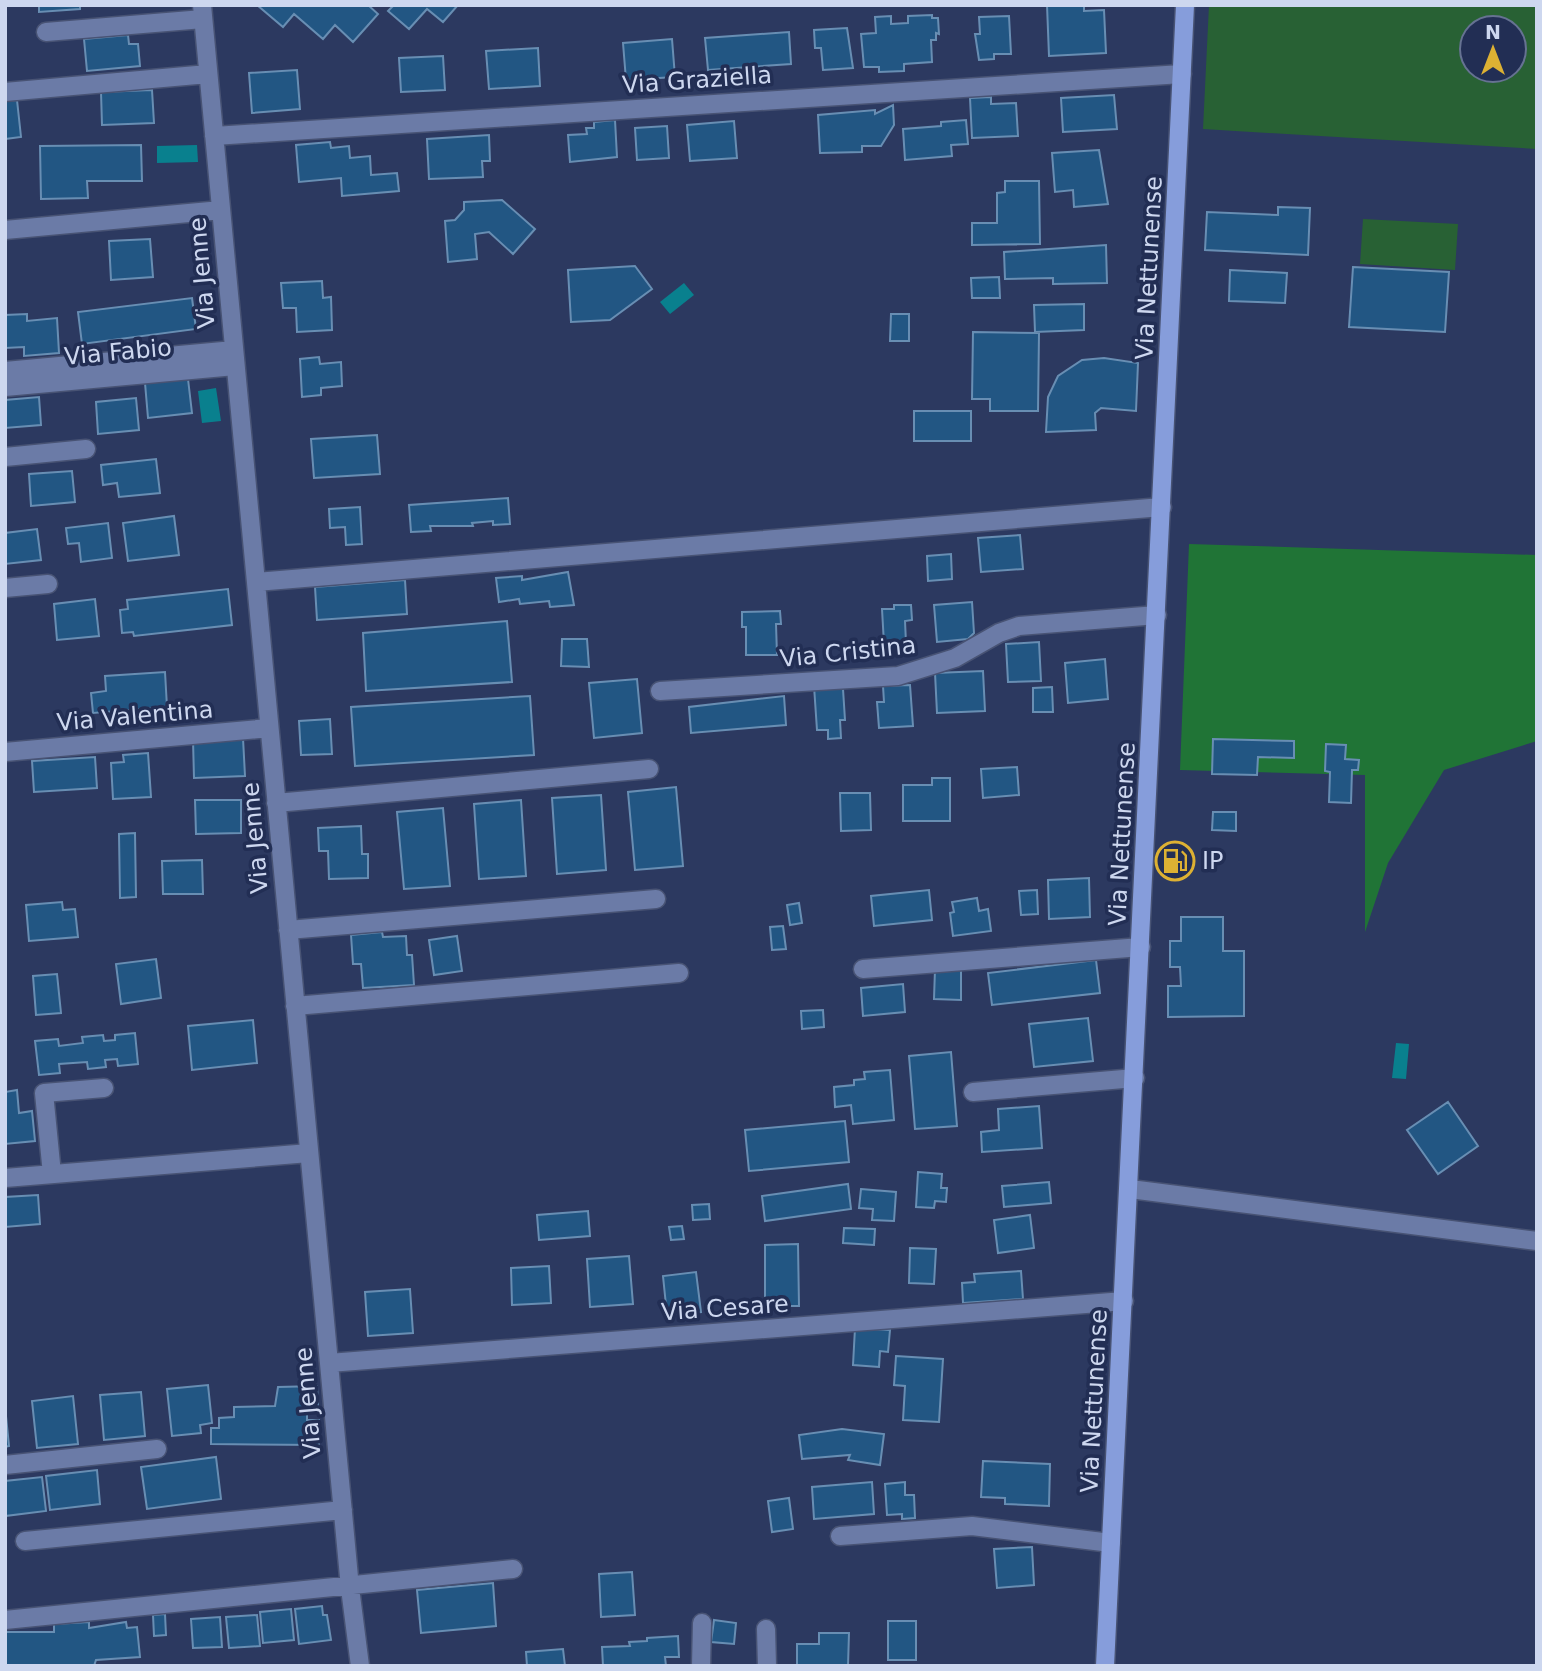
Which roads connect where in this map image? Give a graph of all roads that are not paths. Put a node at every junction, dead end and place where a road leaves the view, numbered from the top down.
1 (1185, 5) edge
2 (202, 12) edge
3 (46, 32) dead end
4 (208, 74) junction
5 (1182, 74) junction
6 (5, 92) edge
7 (214, 135) junction
8 (221, 210) junction
9 (5, 230) edge
10 (235, 358) junction
11 (5, 371) edge
12 (5, 387) edge
13 (86, 449) dead end
14 (5, 457) edge
15 (1162, 507) junction
16 (256, 582) junction
17 (48, 584) dead end
18 (5, 588) edge
19 (1157, 615) junction
20 (660, 691) dead end
21 (269, 728) junction
22 (5, 752) edge
23 (649, 769) dead end
24 (276, 803) junction
25 (656, 899) dead end
26 (288, 930) junction
27 (1141, 947) junction
28 (863, 970) dead end
29 (679, 973) dead end
30 (296, 1006) junction
31 (1135, 1079) junction
32 (104, 1088) dead end
33 (973, 1092) dead end
34 (309, 1153) junction
35 (52, 1174) junction
36 (5, 1178) edge
37 (1130, 1189) junction
38 (1537, 1241) edge
39 (1124, 1301) junction
40 (329, 1363) junction
41 (157, 1449) dead end
42 (5, 1465) edge
43 (343, 1510) junction
44 (839, 1536) dead end
45 (25, 1541) dead end
46 (1111, 1543) junction
47 (513, 1570) dead end
48 (350, 1588) junction
49 (5, 1620) edge
50 (702, 1623) dead end
51 (766, 1629) dead end
52 (360, 1666) edge
53 (701, 1666) edge
54 (766, 1666) edge
55 (1105, 1666) edge

1 - 5 main road, Via Nettunense
2 - 3 street
2 - 4 street, Via Jenne
4 - 6 street
4 - 7 street, Via Jenne
5 - 7 street, Via Graziella
5 - 15 main road, Via Nettunense
7 - 8 street, Via Jenne
8 - 9 street
8 - 10 street, Via Jenne
10 - 11 street
10 - 12 street, Via Fabio
10 - 16 street, Via Jenne
13 - 14 street
15 - 16 street
15 - 19 main road, Via Nettunense
16 - 21 street, Via Jenne
17 - 18 street
19 - 20 street, Via Cristina
19 - 27 main road, Via Nettunense
21 - 22 street, Via Valentina
21 - 24 street, Via Jenne
23 - 24 street
24 - 26 street, Via Jenne
25 - 26 street
26 - 30 street, Via Jenne
27 - 28 street
27 - 31 main road, Via Nettunense
29 - 30 street
30 - 34 street, Via Jenne
31 - 33 street
31 - 37 main road, Via Nettunense
32 - 35 street
34 - 35 street
34 - 40 street, Via Jenne
35 - 36 street
37 - 38 street
37 - 39 main road, Via Nettunense
39 - 40 street, Via Cesare
39 - 46 main road, Via Nettunense
40 - 43 street, Via Jenne
41 - 42 street
43 - 45 street
43 - 48 street, Via Jenne
44 - 46 street
46 - 55 main road, Via Nettunense
47 - 48 street
48 - 49 street
48 - 52 street, Via Jenne
50 - 53 street
51 - 54 street

